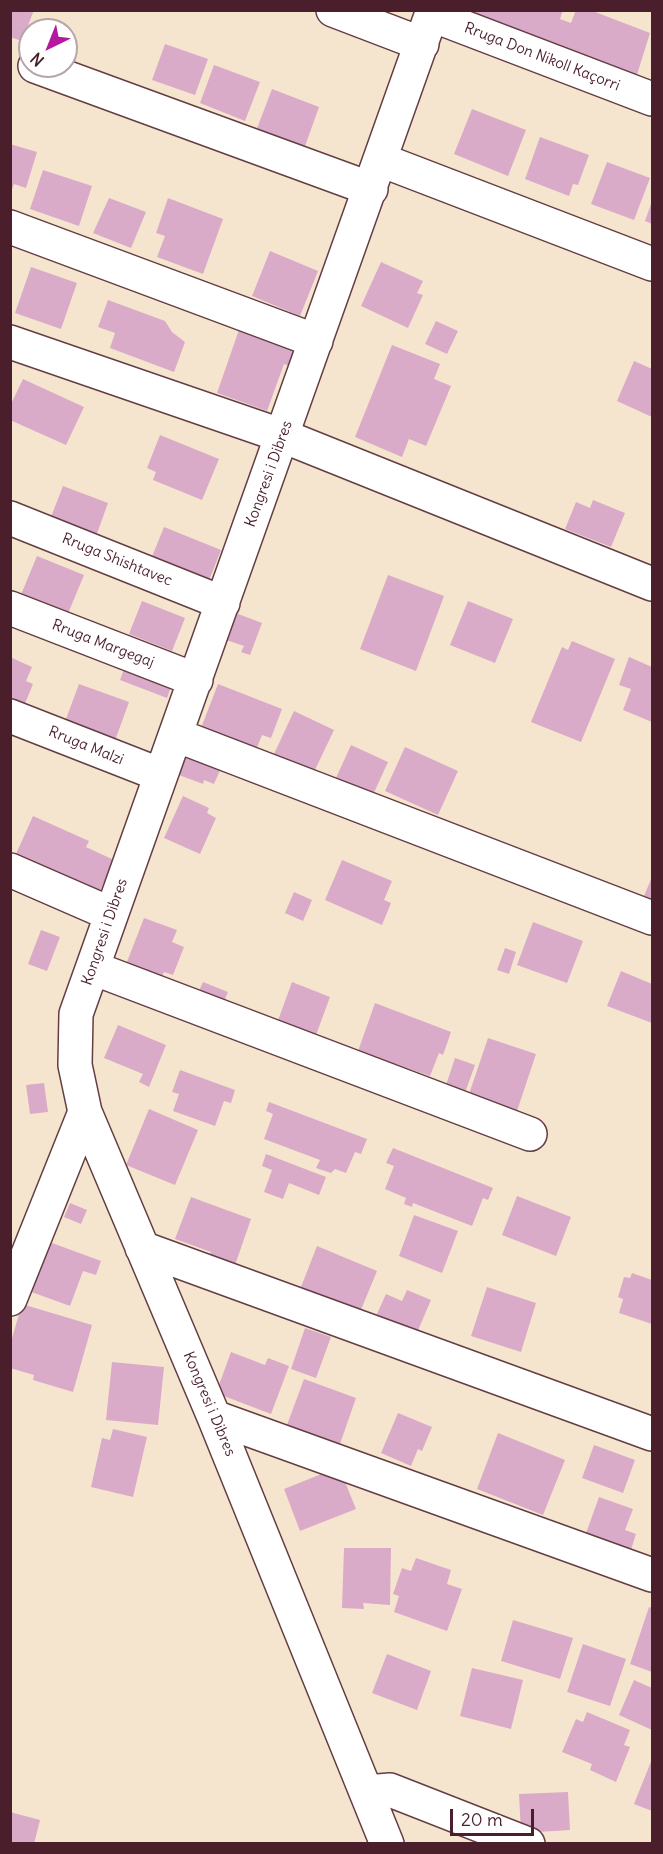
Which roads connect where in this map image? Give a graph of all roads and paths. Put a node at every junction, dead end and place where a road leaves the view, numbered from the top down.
1 (333, 10) edge
2 (429, 23) edge
3 (73, 78) edge
4 (652, 99) edge
5 (376, 175) junction
6 (10, 227) edge
7 (652, 264) edge
8 (316, 341) junction
9 (10, 342) edge
10 (282, 436) junction
11 (10, 518) edge
12 (652, 584) edge
13 (223, 603) junction
14 (10, 608) edge
15 (196, 680) junction
16 (10, 716) edge
17 (176, 735) junction
18 (161, 776) junction
19 (10, 870) edge
20 (111, 915) junction
21 (652, 918) edge
22 (93, 968) junction
23 (85, 1112) junction
24 (530, 1134) dead end
25 (142, 1248) junction
26 (10, 1299) edge
27 (214, 1417) junction
28 (652, 1434) edge
29 (652, 1575) edge
30 (367, 1792) junction
31 (387, 1844) edge
32 (528, 1844) edge

1 - 2 street, Rruga Don Nikoll Kaçorri
2 - 4 street, Rruga Don Nikoll Kaçorri
2 - 5 street, Kongresi i Dibres
3 - 5 street
5 - 7 street
5 - 8 street, Kongresi i Dibres
6 - 8 street
8 - 10 street, Kongresi i Dibres
9 - 10 street
10 - 12 street
10 - 13 street, Kongresi i Dibres
11 - 13 street, Rruga Shishtavec
13 - 15 street, Kongresi i Dibres
14 - 15 street, Rruga Margegaj
15 - 17 street, Kongresi i Dibres
16 - 18 street, Rruga Malzi
17 - 18 street, Kongresi i Dibres
17 - 21 street
18 - 20 street, Kongresi i Dibres
19 - 20 street
20 - 22 street, Kongresi i Dibres
22 - 23 street, Kongresi i Dibres
22 - 24 street
23 - 25 street, Kongresi i Dibres
23 - 26 street
25 - 27 street, Kongresi i Dibres
25 - 28 street
27 - 29 street
27 - 30 street, Kongresi i Dibres
30 - 31 street, Kongresi i Dibres
30 - 32 street

